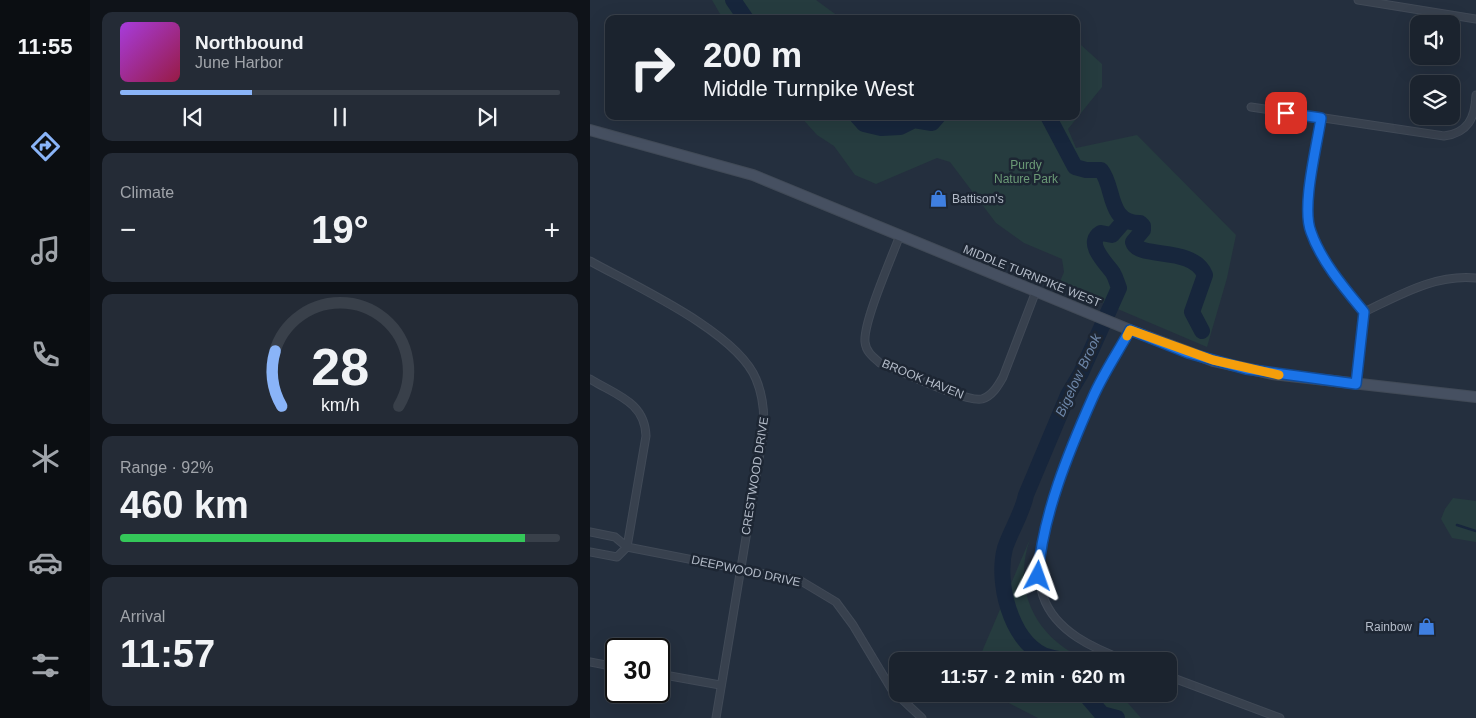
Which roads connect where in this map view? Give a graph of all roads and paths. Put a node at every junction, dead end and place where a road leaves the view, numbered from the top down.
1 (1358, 0) edge
2 (1476, 19) edge
3 (1476, 95) edge
4 (1251, 107) dead end
5 (1321, 118) junction
6 (590, 130) edge
7 (900, 235) junction
8 (590, 261) edge
9 (1476, 278) edge
10 (1036, 291) junction
11 (1364, 312) junction
12 (1130, 330) junction
13 (590, 379) edge
14 (1356, 384) junction
15 (1476, 397) edge
16 (590, 532) edge
17 (627, 546) junction
18 (590, 552) edge
19 (741, 569) junction
20 (1102, 652) edge
21 (590, 662) edge
22 (605, 665) edge
23 (670, 676) edge
24 (1177, 679) edge
25 (720, 685) junction
26 (716, 718) edge
27 (922, 718) edge
28 (1280, 718) edge

1 - 2 street
3 - 5 street
4 - 5 street
5 - 11 street
6 - 7 main road, MIDDLE TURNPIKE WEST
7 - 10 main road, MIDDLE TURNPIKE WEST
7 - 10 street, BROOK HAVEN
8 - 19 street, CRESTWOOD DRIVE
9 - 11 street
10 - 12 main road, MIDDLE TURNPIKE WEST
11 - 14 street
12 - 14 main road, MIDDLE TURNPIKE WEST
12 - 20 street
13 - 17 street
14 - 15 main road, MIDDLE TURNPIKE WEST
16 - 17 street, DEEPWOOD DRIVE
17 - 18 street
17 - 19 street, DEEPWOOD DRIVE
19 - 25 street, CRESTWOOD DRIVE
19 - 27 street, DEEPWOOD DRIVE
21 - 22 street
23 - 25 street
24 - 28 street
25 - 26 street, CRESTWOOD DRIVE

